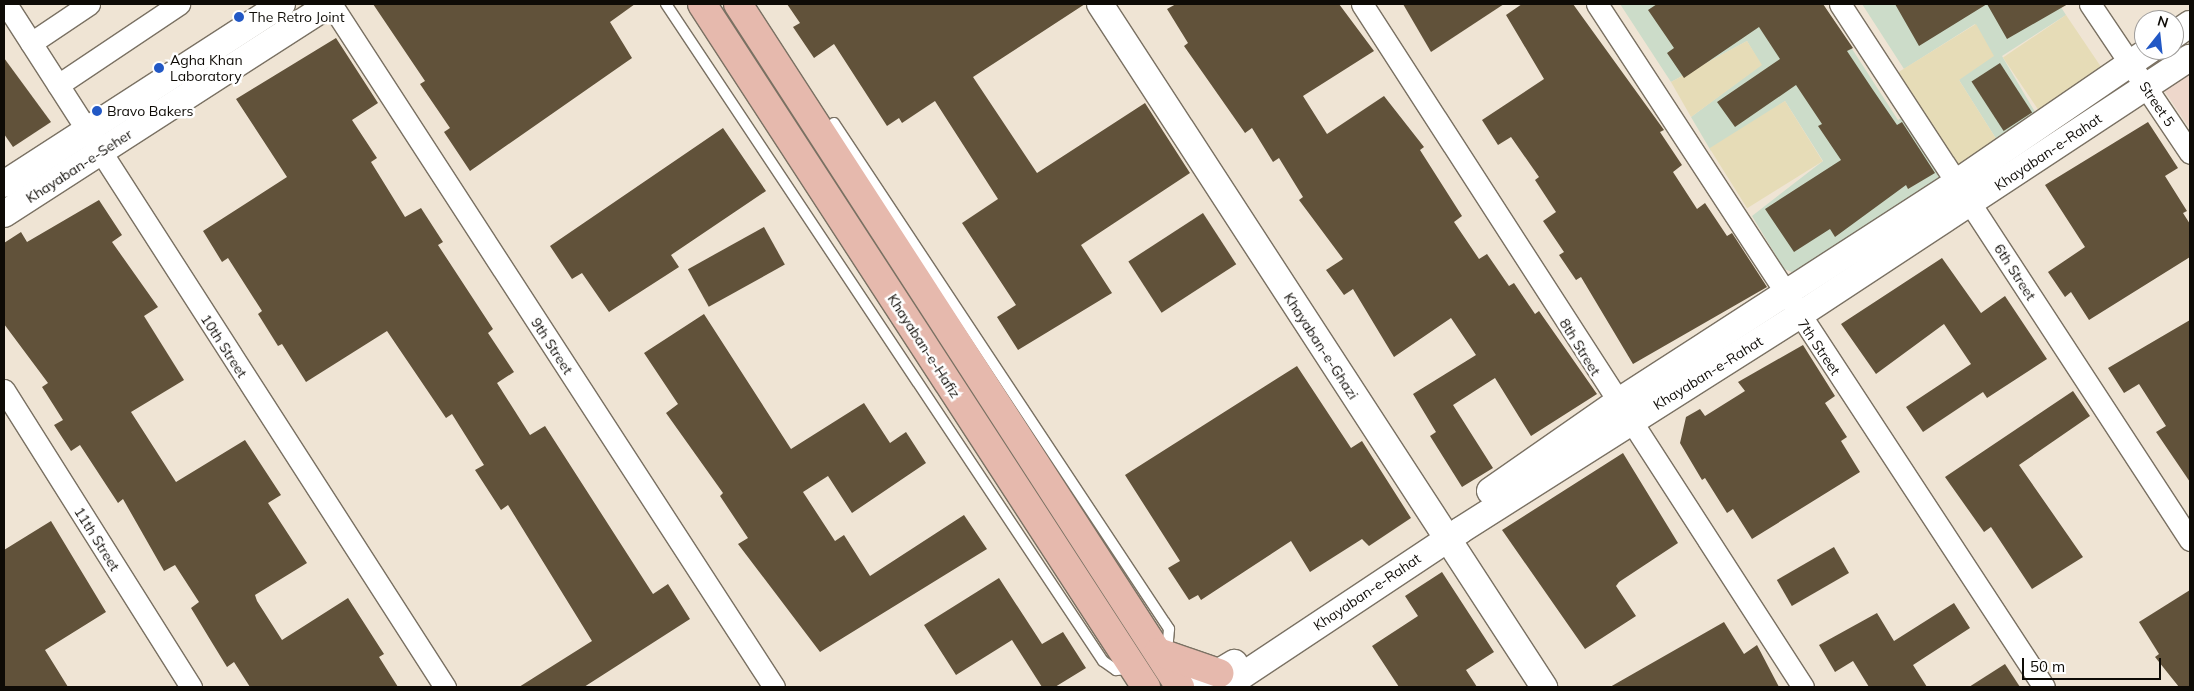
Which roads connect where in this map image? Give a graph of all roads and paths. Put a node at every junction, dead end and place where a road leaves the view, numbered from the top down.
1 (6, 4) edge
2 (89, 4) edge
3 (179, 4) edge
4 (282, 4) edge
5 (330, 4) edge
6 (666, 4) edge
7 (702, 4) edge
8 (738, 4) edge
9 (1100, 4) edge
10 (1120, 4) edge
11 (1362, 4) edge
12 (1597, 4) edge
13 (1840, 4) edge
14 (2090, 4) edge
15 (31, 43) junction
16 (2134, 50) edge
17 (2190, 58) edge
18 (2134, 60) edge
19 (2141, 60) edge
20 (58, 85) junction
21 (2146, 87) junction
22 (834, 123) dead end
23 (93, 142) junction
24 (2189, 148) edge
25 (1957, 182) junction
26 (4, 184) edge
27 (1971, 203) junction
28 (4, 214) edge
29 (903, 255) junction
30 (876, 272) junction
31 (1791, 305) junction
32 (4, 390) edge
33 (1622, 413) junction
34 (1450, 528) junction
35 (2190, 540) edge
36 (1158, 652) junction
37 (1137, 681) edge
38 (1227, 682) edge
39 (191, 687) edge
40 (445, 687) edge
41 (774, 687) edge
42 (1180, 687) edge
43 (1194, 687) edge
44 (1544, 687) edge
45 (1563, 687) edge
46 (1803, 687) edge
47 (2044, 687) edge

1 - 15 street, 10th Street
2 - 15 street
3 - 20 street
4 - 23 street, Khayaban-e-Seher
5 - 23 street, Khayaban-e-Seher
5 - 41 street, 9th Street
6 - 37 lane
7 - 30 main road, Khayaban-e-Hafiz
8 - 29 main road
9 - 34 street, Khayaban-e-Ghazi
10 - 34 street, Khayaban-e-Ghazi
11 - 33 street, 8th Street
12 - 31 street, 7th Street
13 - 25 street, 6th Street
14 - 16 street, Street 5
15 - 20 street, 10th Street
17 - 21 street, Khayaban-e-Rahat
18 - 25 street, Khayaban-e-Rahat
19 - 21 street, Street 5
20 - 23 street, 10th Street
21 - 24 street, Street 5
21 - 27 street, Khayaban-e-Rahat
22 - 36 lane
23 - 26 street, Khayaban-e-Seher
23 - 28 street, Khayaban-e-Seher
23 - 40 street, 10th Street
25 - 27 street, 6th Street
25 - 31 street, Khayaban-e-Rahat
27 - 31 street, Khayaban-e-Rahat
27 - 35 street, 6th Street
29 - 30 main road
29 - 36 main road
30 - 37 main road, Khayaban-e-Hafiz
31 - 33 street, Khayaban-e-Rahat
31 - 47 street, 7th Street
32 - 39 street, 11th Street
33 - 34 street, Khayaban-e-Rahat
33 - 46 street, 8th Street
34 - 38 street, Khayaban-e-Rahat
34 - 44 street, Khayaban-e-Ghazi
34 - 45 street, Khayaban-e-Ghazi
36 - 38 main road
36 - 42 main road
38 - 43 street, Khayaban-e-Rahat

